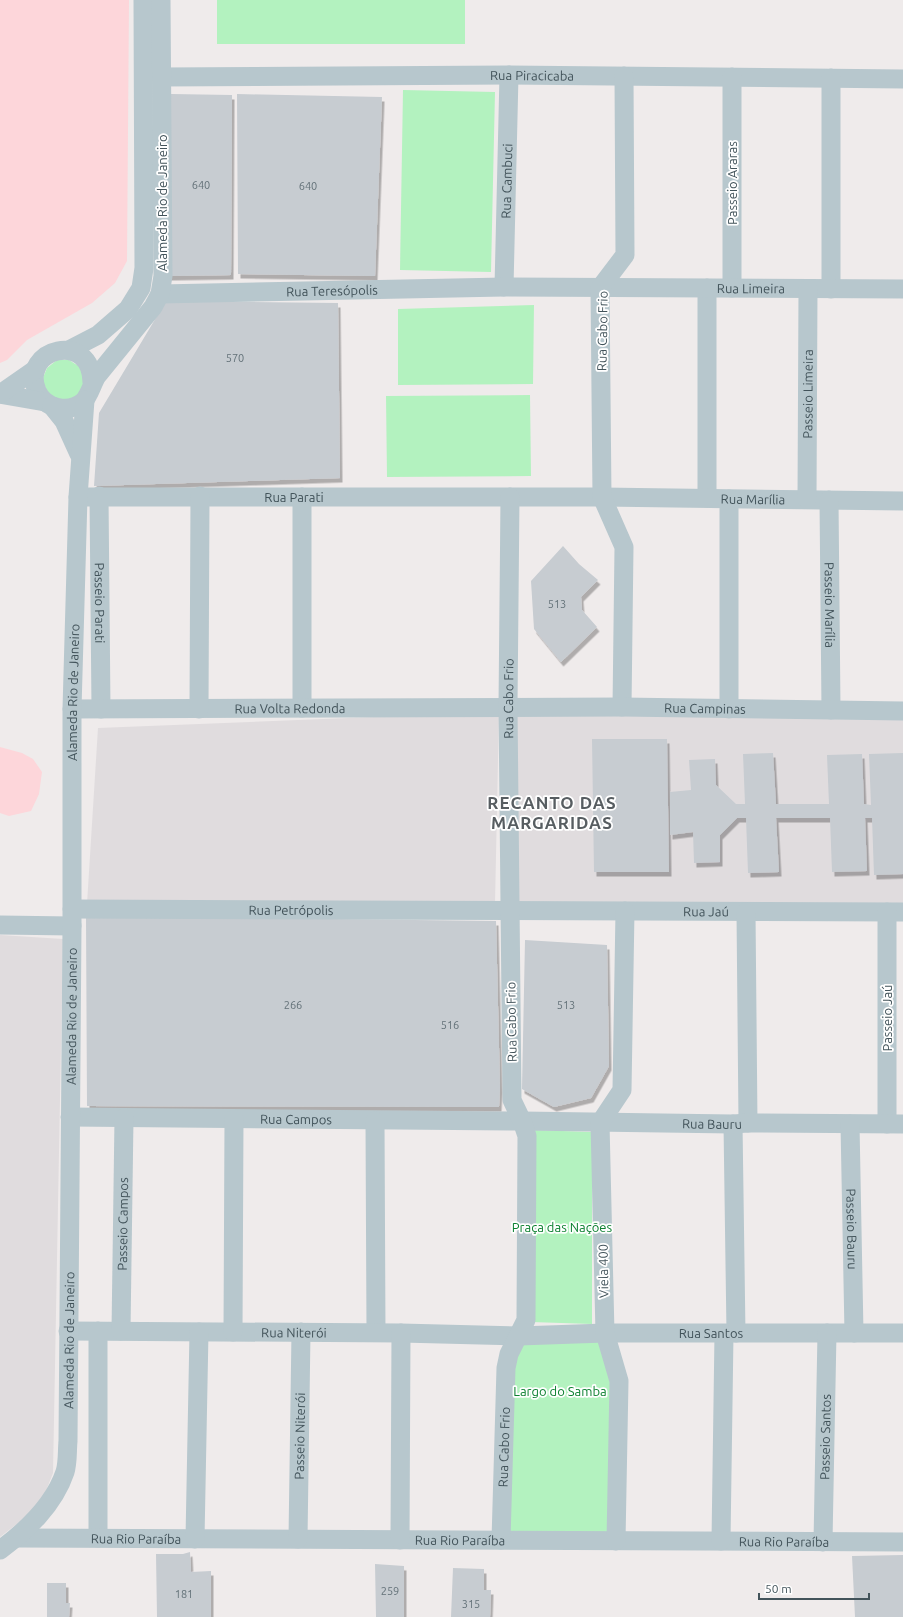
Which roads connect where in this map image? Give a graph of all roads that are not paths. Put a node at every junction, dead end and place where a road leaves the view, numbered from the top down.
1 (142, 0) edge
2 (161, 0) edge
3 (509, 75) junction
4 (162, 76) junction
5 (624, 76) junction
6 (732, 77) junction
7 (831, 78) junction
8 (903, 79) edge
9 (504, 287) junction
10 (600, 288) junction
11 (707, 288) junction
12 (732, 288) junction
13 (808, 289) junction
14 (831, 289) junction
15 (903, 289) edge
16 (160, 294) junction
17 (69, 350) junction
18 (36, 369) junction
19 (89, 392) junction
20 (0, 394) edge
21 (48, 404) junction
22 (81, 457) junction
23 (99, 496) junction
24 (200, 496) junction
25 (78, 497) junction
26 (302, 497) junction
27 (510, 497) junction
28 (602, 497) junction
29 (707, 498) junction
30 (729, 499) junction
31 (807, 499) junction
32 (829, 500) junction
33 (903, 501) edge
34 (508, 707) junction
35 (622, 707) junction
36 (302, 708) junction
37 (72, 709) junction
38 (101, 709) junction
39 (199, 709) junction
40 (729, 709) junction
41 (830, 710) junction
42 (903, 711) edge
43 (510, 910) junction
44 (625, 911) junction
45 (746, 912) junction
46 (895, 912) edge
47 (72, 918) junction
48 (0, 925) edge
49 (70, 1117) junction
50 (124, 1118) junction
51 (234, 1119) junction
52 (375, 1121) junction
53 (522, 1121) junction
54 (600, 1123) junction
55 (741, 1124) junction
56 (850, 1124) junction
57 (895, 1124) edge
58 (68, 1331) junction
59 (98, 1331) junction
60 (121, 1331) junction
61 (199, 1332) junction
62 (233, 1332) junction
63 (300, 1332) junction
64 (376, 1332) junction
65 (401, 1332) junction
66 (605, 1333) junction
67 (827, 1333) junction
68 (854, 1333) junction
69 (903, 1333) edge
70 (730, 1334) junction
71 (519, 1336) junction
72 (17, 1538) junction
73 (98, 1538) junction
74 (195, 1539) junction
75 (298, 1539) junction
76 (400, 1540) junction
77 (501, 1540) junction
78 (616, 1541) junction
79 (721, 1541) junction
80 (823, 1542) junction
81 (903, 1542) edge
82 (0, 1550) edge

1 - 17 street, Alameda Rio de Janeiro
2 - 4 street, Alameda Rio de Janeiro
3 - 4 street, Rua Piracicaba
3 - 5 street, Rua Piracicaba
3 - 9 street, Rua Cambuci
4 - 16 street, Alameda Rio de Janeiro
5 - 6 street, Rua Piracicaba
5 - 10 street, Rua Cabo Frio
6 - 7 street, Rua Piracicaba
6 - 12 street, Passeio Araras
7 - 8 street, Rua Piracicaba
7 - 14 street
9 - 10 street, Rua Teresópolis
9 - 16 street, Rua Teresópolis
10 - 11 street, Rua Limeira
10 - 28 street, Rua Cabo Frio
11 - 12 street, Rua Limeira
11 - 29 street
12 - 13 street, Rua Limeira
13 - 14 street, Rua Limeira
13 - 31 street, Passeio Limeira
14 - 15 street, Rua Limeira
16 - 19 street, Alameda Rio de Janeiro
17 - 18 street, Alameda Rio de Janeiro
17 - 19 street, Alameda Rio de Janeiro
18 - 20 street
18 - 21 street, Alameda Rio de Janeiro
19 - 21 street, Alameda Rio de Janeiro
19 - 22 street, Alameda Rio de Janeiro
20 - 21 street
21 - 22 street, Alameda Rio de Janeiro
22 - 25 street, Alameda Rio de Janeiro
23 - 24 street, Rua Parati
23 - 25 street, Rua Parati
23 - 38 street, Passeio Parati
24 - 26 street, Rua Parati
24 - 39 street
25 - 37 street, Alameda Rio de Janeiro
26 - 27 street, Rua Parati
26 - 36 street
27 - 28 street, Rua Parati
27 - 34 street, Rua Cabo Frio
28 - 29 street, Rua Marília
28 - 35 street
29 - 30 street, Rua Marília
30 - 31 street, Rua Marília
30 - 40 street
31 - 32 street, Rua Marília
32 - 33 street, Rua Marília
32 - 41 street, Passeio Marília
34 - 35 street, Rua Campinas
34 - 36 street, Rua Volta Redonda
34 - 43 street, Rua Cabo Frio
35 - 40 street, Rua Campinas
36 - 39 street, Rua Volta Redonda
37 - 38 street, Rua Volta Redonda
37 - 47 street, Alameda Rio de Janeiro
38 - 39 street, Rua Volta Redonda
40 - 41 street, Rua Campinas
41 - 42 street, Rua Campinas
43 - 44 street, Rua Jaú
43 - 47 street, Rua Petrópolis
43 - 53 street, Rua Cabo Frio
44 - 45 street, Rua Jaú
44 - 54 street
45 - 46 street, Rua Jaú
45 - 55 street
46 - 57 street, Passeio Jaú
47 - 48 street, Rua Petrópolis
47 - 49 street, Alameda Rio de Janeiro
49 - 50 street, Rua Campos
49 - 58 street, Alameda Rio de Janeiro
50 - 51 street, Rua Campos
50 - 60 street, Passeio Campos
51 - 52 street, Rua Campos
51 - 62 street
52 - 53 street, Rua Campos
52 - 64 street
53 - 54 street, Rua Bauru
53 - 71 street, Rua Cabo Frio
54 - 55 street, Rua Bauru
54 - 66 street, Viela 400
55 - 56 street, Rua Bauru
55 - 70 street
56 - 57 street, Rua Bauru
56 - 68 street, Passeio Bauru
58 - 59 street, Rua Niterói
58 - 72 street, Alameda Rio de Janeiro
59 - 60 street, Rua Niterói
59 - 73 street
60 - 61 street, Rua Niterói
61 - 62 street, Rua Niterói
61 - 74 street
62 - 63 street, Rua Niterói
63 - 64 street, Rua Niterói
63 - 75 street, Passeio Niterói
64 - 65 street, Rua Niterói
65 - 71 street, Rua Niterói
65 - 76 street
66 - 70 street, Rua Santos
66 - 71 street, Rua Santos
66 - 78 street, Viela 400
67 - 68 street, Rua Santos
67 - 70 street, Rua Santos
67 - 80 street, Passeio Santos
68 - 69 street, Rua Santos
70 - 79 street
71 - 77 street, Rua Cabo Frio
72 - 73 street, Rua Rio Paraíba
72 - 82 street, Alameda Rio de Janeiro
73 - 74 street, Rua Rio Paraíba
74 - 75 street, Rua Rio Paraíba
75 - 76 street, Rua Rio Paraíba
76 - 77 street, Rua Rio Paraíba
77 - 78 street, Rua Rio Paraíba
78 - 79 street, Rua Rio Paraíba
79 - 80 street, Rua Rio Paraíba
80 - 81 street, Rua Rio Paraíba

